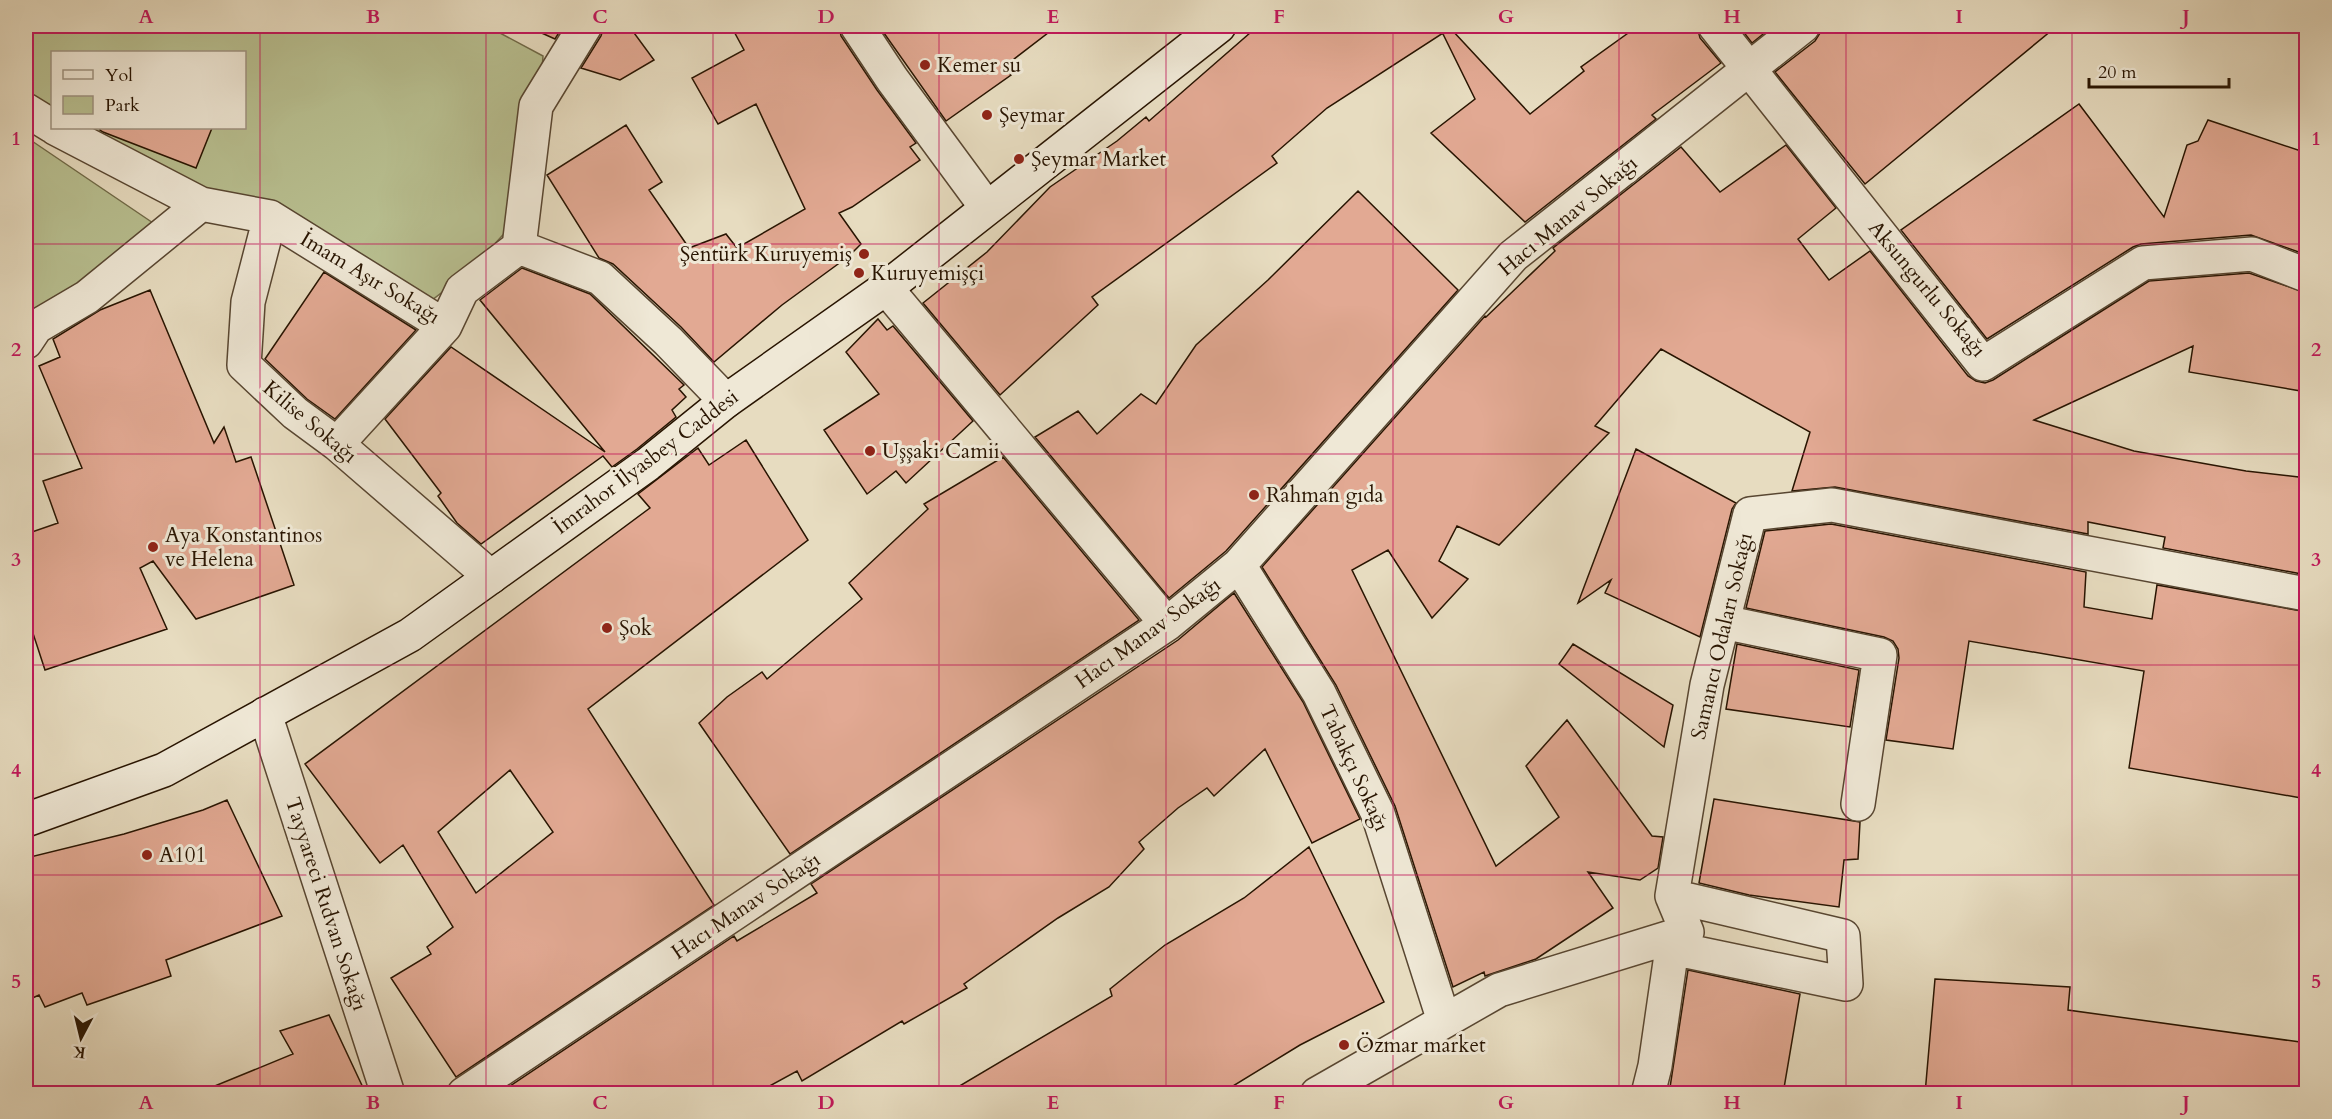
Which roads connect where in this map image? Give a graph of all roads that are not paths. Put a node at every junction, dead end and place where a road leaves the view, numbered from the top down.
1 (585, 26) edge
2 (857, 26) edge
3 (1219, 26) edge
4 (1715, 26) edge
5 (1803, 26) edge
6 (1749, 69) junction
7 (26, 110) edge
8 (51, 125) edge
9 (58, 129) edge
10 (201, 204) junction
11 (987, 208) junction
12 (270, 217) junction
13 (519, 247) junction
14 (2307, 275) edge
15 (885, 288) junction
16 (445, 326) junction
17 (26, 342) edge
18 (726, 401) junction
19 (337, 444) junction
20 (1239, 565) junction
21 (491, 577) junction
22 (2307, 594) edge
23 (1723, 622) junction
24 (1167, 624) junction
25 (265, 714) junction
26 (1858, 804) dead end
27 (26, 820) edge
28 (1672, 896) junction
29 (1680, 940) junction
30 (1444, 1021) junction
31 (388, 1094) edge
32 (464, 1094) edge
33 (1317, 1094) edge
34 (1648, 1094) edge

1 - 13 street
2 - 11 street
3 - 11 street, İmrahor İlyasbey Caddesi
4 - 6 street, Aksungurlu Sokağı
5 - 6 street, Hacı Manav Sokağı
6 - 14 street, Aksungurlu Sokağı
6 - 20 street, Hacı Manav Sokağı
7 - 8 street, İmam Aşır Sokağı
9 - 10 street, İmam Aşır Sokağı
10 - 12 street, İmam Aşır Sokağı
10 - 17 street
11 - 15 street, İmrahor İlyasbey Caddesi
12 - 16 street, İmam Aşır Sokağı
12 - 19 street, Kilise Sokağı
13 - 16 street, İmam Aşır Sokağı
13 - 18 street
15 - 18 street, İmrahor İlyasbey Caddesi
15 - 24 street
16 - 19 street
18 - 21 street, İmrahor İlyasbey Caddesi
19 - 21 street, Kilise Sokağı
20 - 24 street, Hacı Manav Sokağı
20 - 30 street, Tabakçı Sokağı
21 - 25 street, İmrahor İlyasbey Caddesi
22 - 23 street, Samancı Odaları Sokağı
23 - 26 street
23 - 28 street, Samancı Odaları Sokağı
24 - 32 street, Hacı Manav Sokağı
25 - 27 street, İmrahor İlyasbey Caddesi
25 - 31 street, Tayyareci Rıdvan Sokağı
28 - 29 street
28 - 29 street
29 - 30 street
29 - 34 street
30 - 33 street

